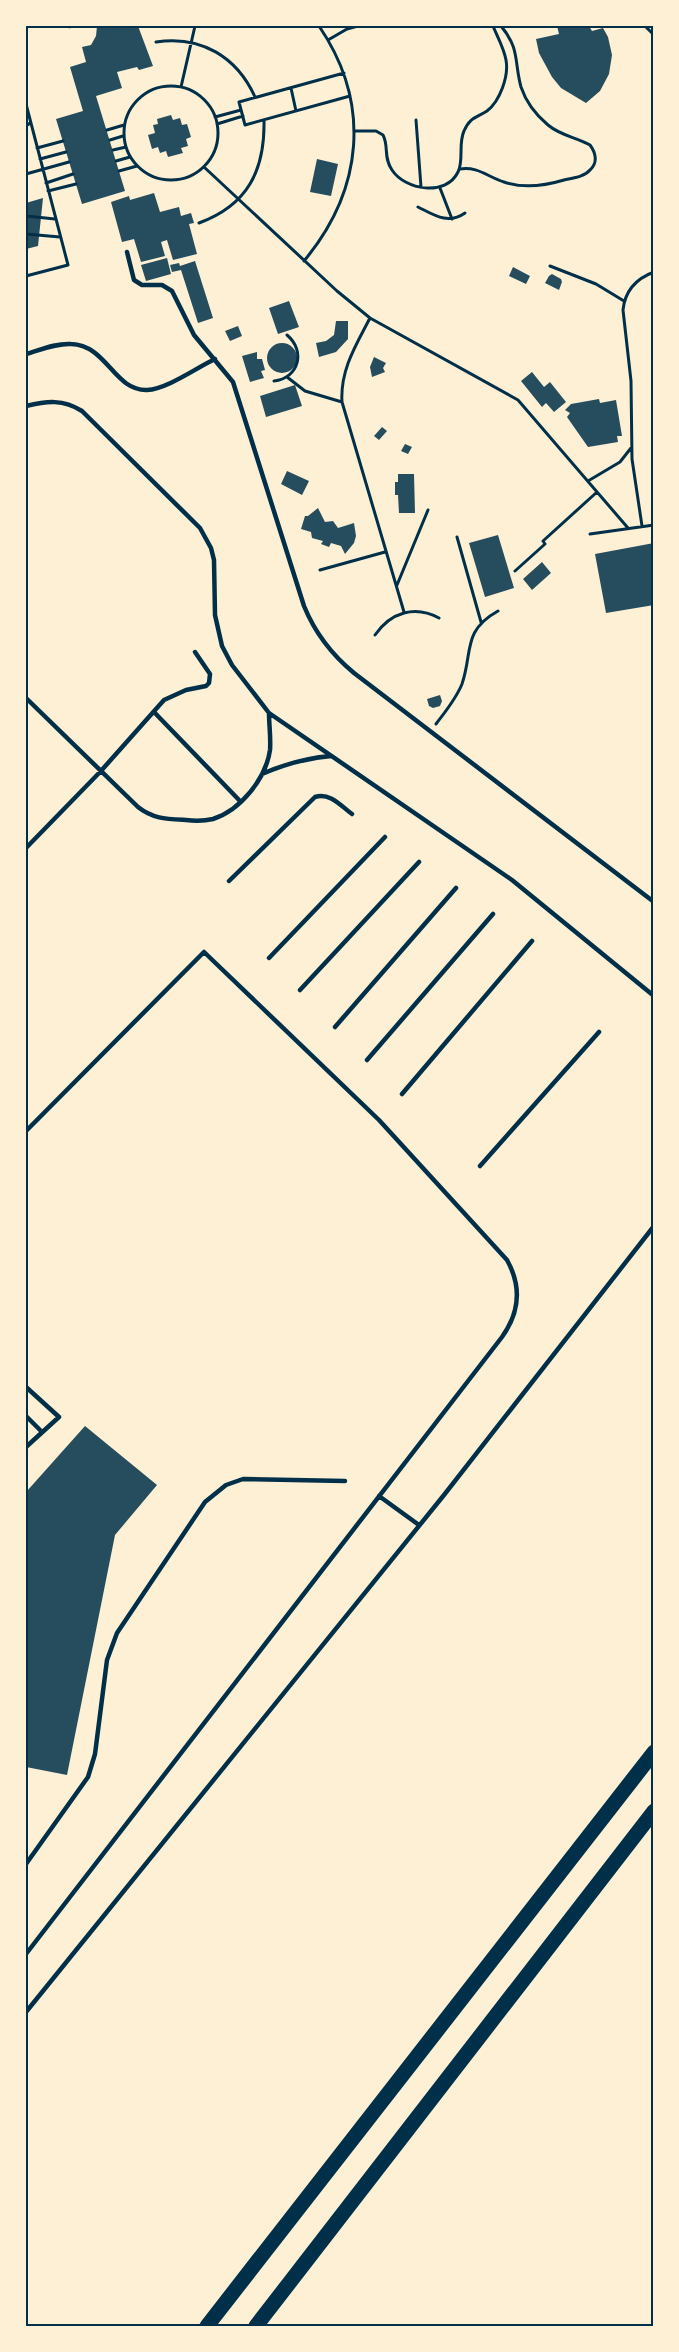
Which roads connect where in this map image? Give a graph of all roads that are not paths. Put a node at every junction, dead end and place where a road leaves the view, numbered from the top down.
1 (127, 252) dead end
2 (26, 354) edge
3 (215, 359) junction
4 (26, 406) edge
5 (195, 652) dead end
6 (26, 698) edge
7 (154, 712) junction
8 (268, 713) junction
9 (331, 756) junction
10 (100, 772) junction
11 (262, 774) junction
12 (240, 801) junction
13 (352, 814) dead end
14 (385, 837) dead end
15 (26, 848) edge
16 (419, 862) dead end
17 (229, 881) dead end
18 (456, 888) dead end
19 (654, 902) edge
20 (493, 914) dead end
21 (532, 941) dead end
22 (269, 958) dead end
23 (300, 990) dead end
24 (654, 996) edge
25 (335, 1027) dead end
26 (599, 1032) dead end
27 (367, 1060) dead end
28 (402, 1094) dead end
29 (26, 1131) edge
30 (480, 1166) dead end
31 (654, 1226) edge
32 (26, 1387) edge
33 (26, 1416) edge
34 (42, 1432) junction
35 (26, 1447) edge
36 (345, 1481) dead end
37 (380, 1496) junction
38 (419, 1525) junction
39 (654, 1752) edge
40 (654, 1811) edge
41 (26, 1864) edge
42 (26, 1954) edge
43 (26, 2012) edge
44 (207, 2326) edge
45 (256, 2326) edge

1 - 3 lane
2 - 3 lane
3 - 19 lane
4 - 8 lane
5 - 7 lane
6 - 10 lane
7 - 10 lane
7 - 12 lane
8 - 9 lane
8 - 11 lane
9 - 11 lane
9 - 24 lane
10 - 12 lane
10 - 15 lane
11 - 12 lane
13 - 17 lane
14 - 22 lane
16 - 23 lane
18 - 25 lane
20 - 27 lane
21 - 28 lane
26 - 30 lane
29 - 37 lane
31 - 38 lane
32 - 34 lane
33 - 34 lane
34 - 35 lane
36 - 41 lane
37 - 38 lane
37 - 42 lane
38 - 43 lane
39 - 44 main road
40 - 45 main road

